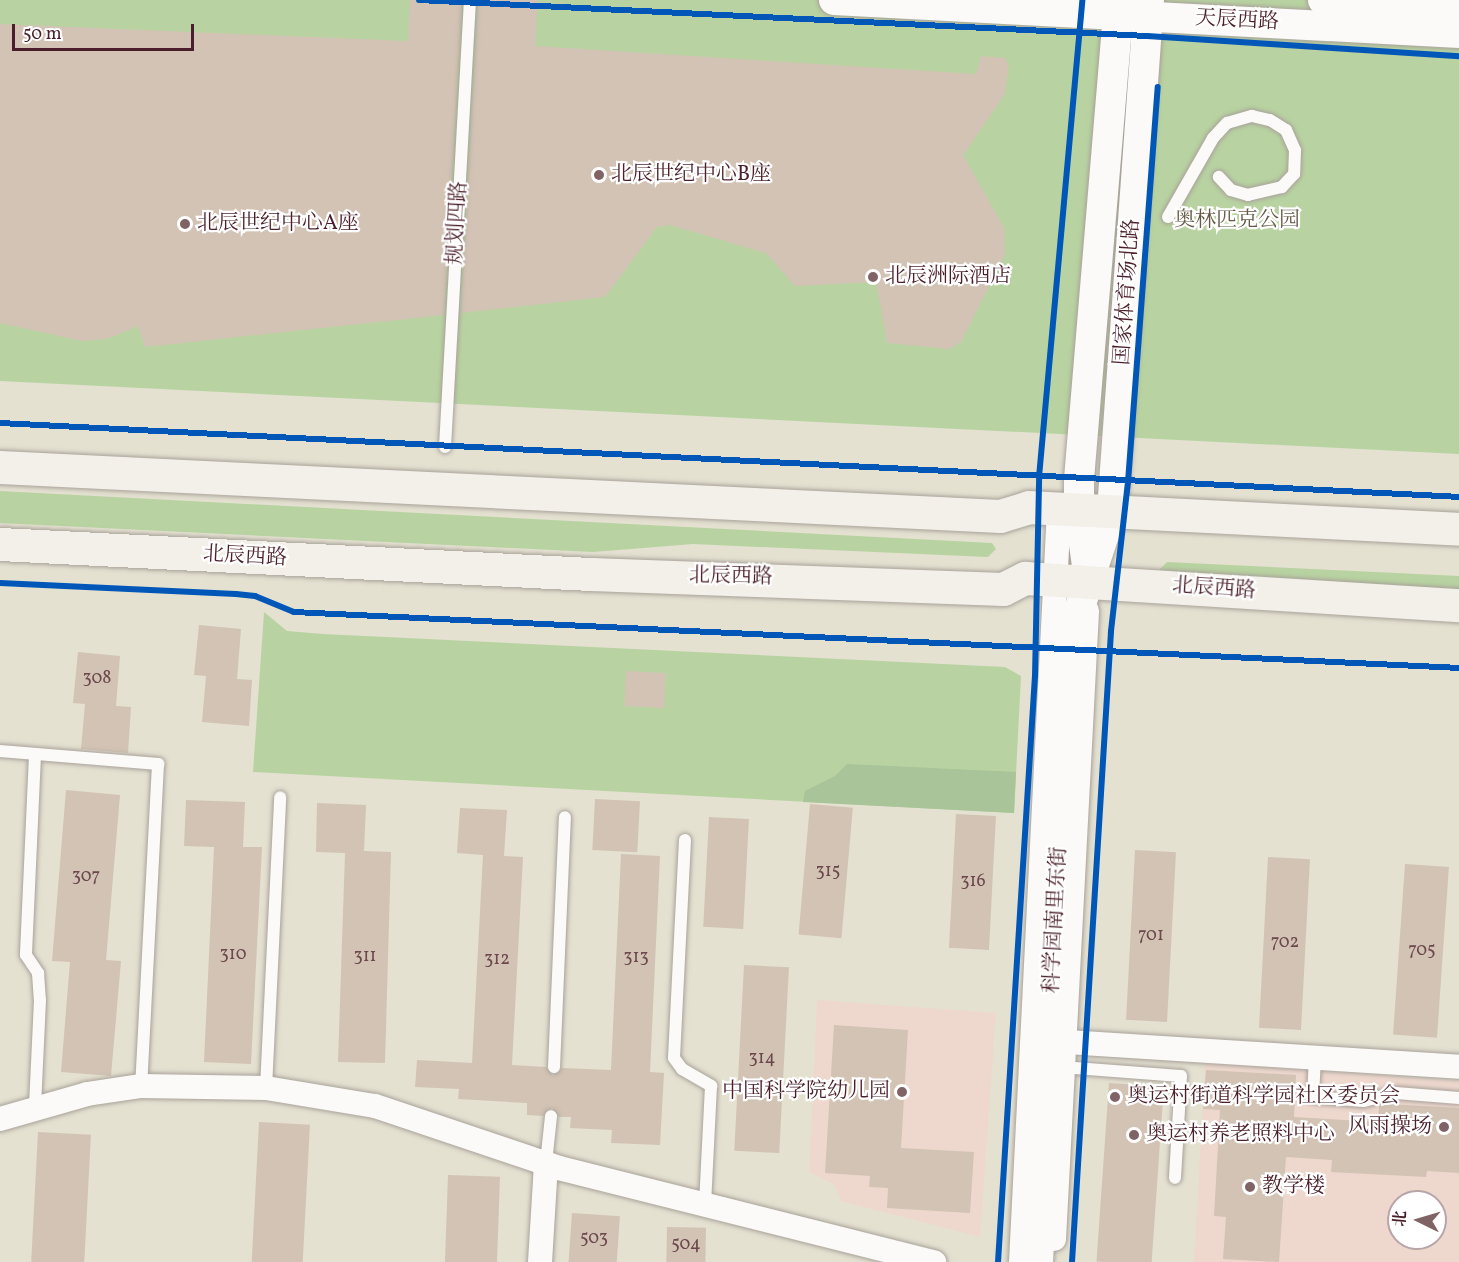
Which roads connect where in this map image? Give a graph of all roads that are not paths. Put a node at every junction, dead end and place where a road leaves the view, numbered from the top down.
1 (470, 0) edge
2 (834, 0) edge
3 (1323, 0) edge
4 (1118, 7) edge
5 (1459, 7) edge
6 (1149, 8) edge
7 (1459, 33) edge
8 (1219, 177) dead end
9 (1168, 217) dead end
10 (445, 447) dead end
11 (0, 467) edge
12 (1086, 510) junction
13 (1459, 529) edge
14 (0, 544) edge
15 (1055, 580) junction
16 (1089, 582) junction
17 (1459, 605) edge
18 (0, 751) edge
19 (35, 755) junction
20 (280, 797) dead end
21 (565, 817) dead end
22 (686, 840) dead end
23 (1052, 1051) junction
24 (1315, 1058) junction
25 (554, 1067) dead end
26 (1459, 1067) edge
27 (141, 1086) junction
28 (266, 1088) junction
29 (1459, 1098) edge
30 (35, 1107) junction
31 (551, 1116) dead end
32 (0, 1119) edge
33 (546, 1163) junction
34 (1175, 1178) dead end
35 (705, 1204) junction
36 (540, 1262) edge
37 (934, 1262) edge
38 (1021, 1262) edge
39 (1038, 1262) edge
40 (1053, 1262) edge

1 - 10 lane, 规划四路
2 - 4 street, 天辰西路
3 - 5 street
4 - 6 street, 天辰西路
4 - 12 street, 国家体育场北路
6 - 7 street, 天辰西路
6 - 12 street, 国家体育场北路
8 - 9 lane
11 - 12 main road
12 - 13 main road
12 - 15 street
12 - 16 street
14 - 15 main road, 北辰西路
15 - 16 main road, 北辰西路
15 - 23 street
16 - 17 main road, 北辰西路
16 - 23 street, 科学园南里东街
18 - 19 lane
19 - 27 lane
19 - 30 lane
20 - 28 lane
21 - 25 lane
22 - 35 lane
23 - 24 street
23 - 34 lane
23 - 38 street
23 - 39 street, 科学园南里东街
23 - 40 street
24 - 26 street
24 - 29 lane
27 - 28 street
27 - 30 street
28 - 33 street
30 - 32 street
31 - 33 lane
33 - 35 street
33 - 36 street
35 - 37 street

